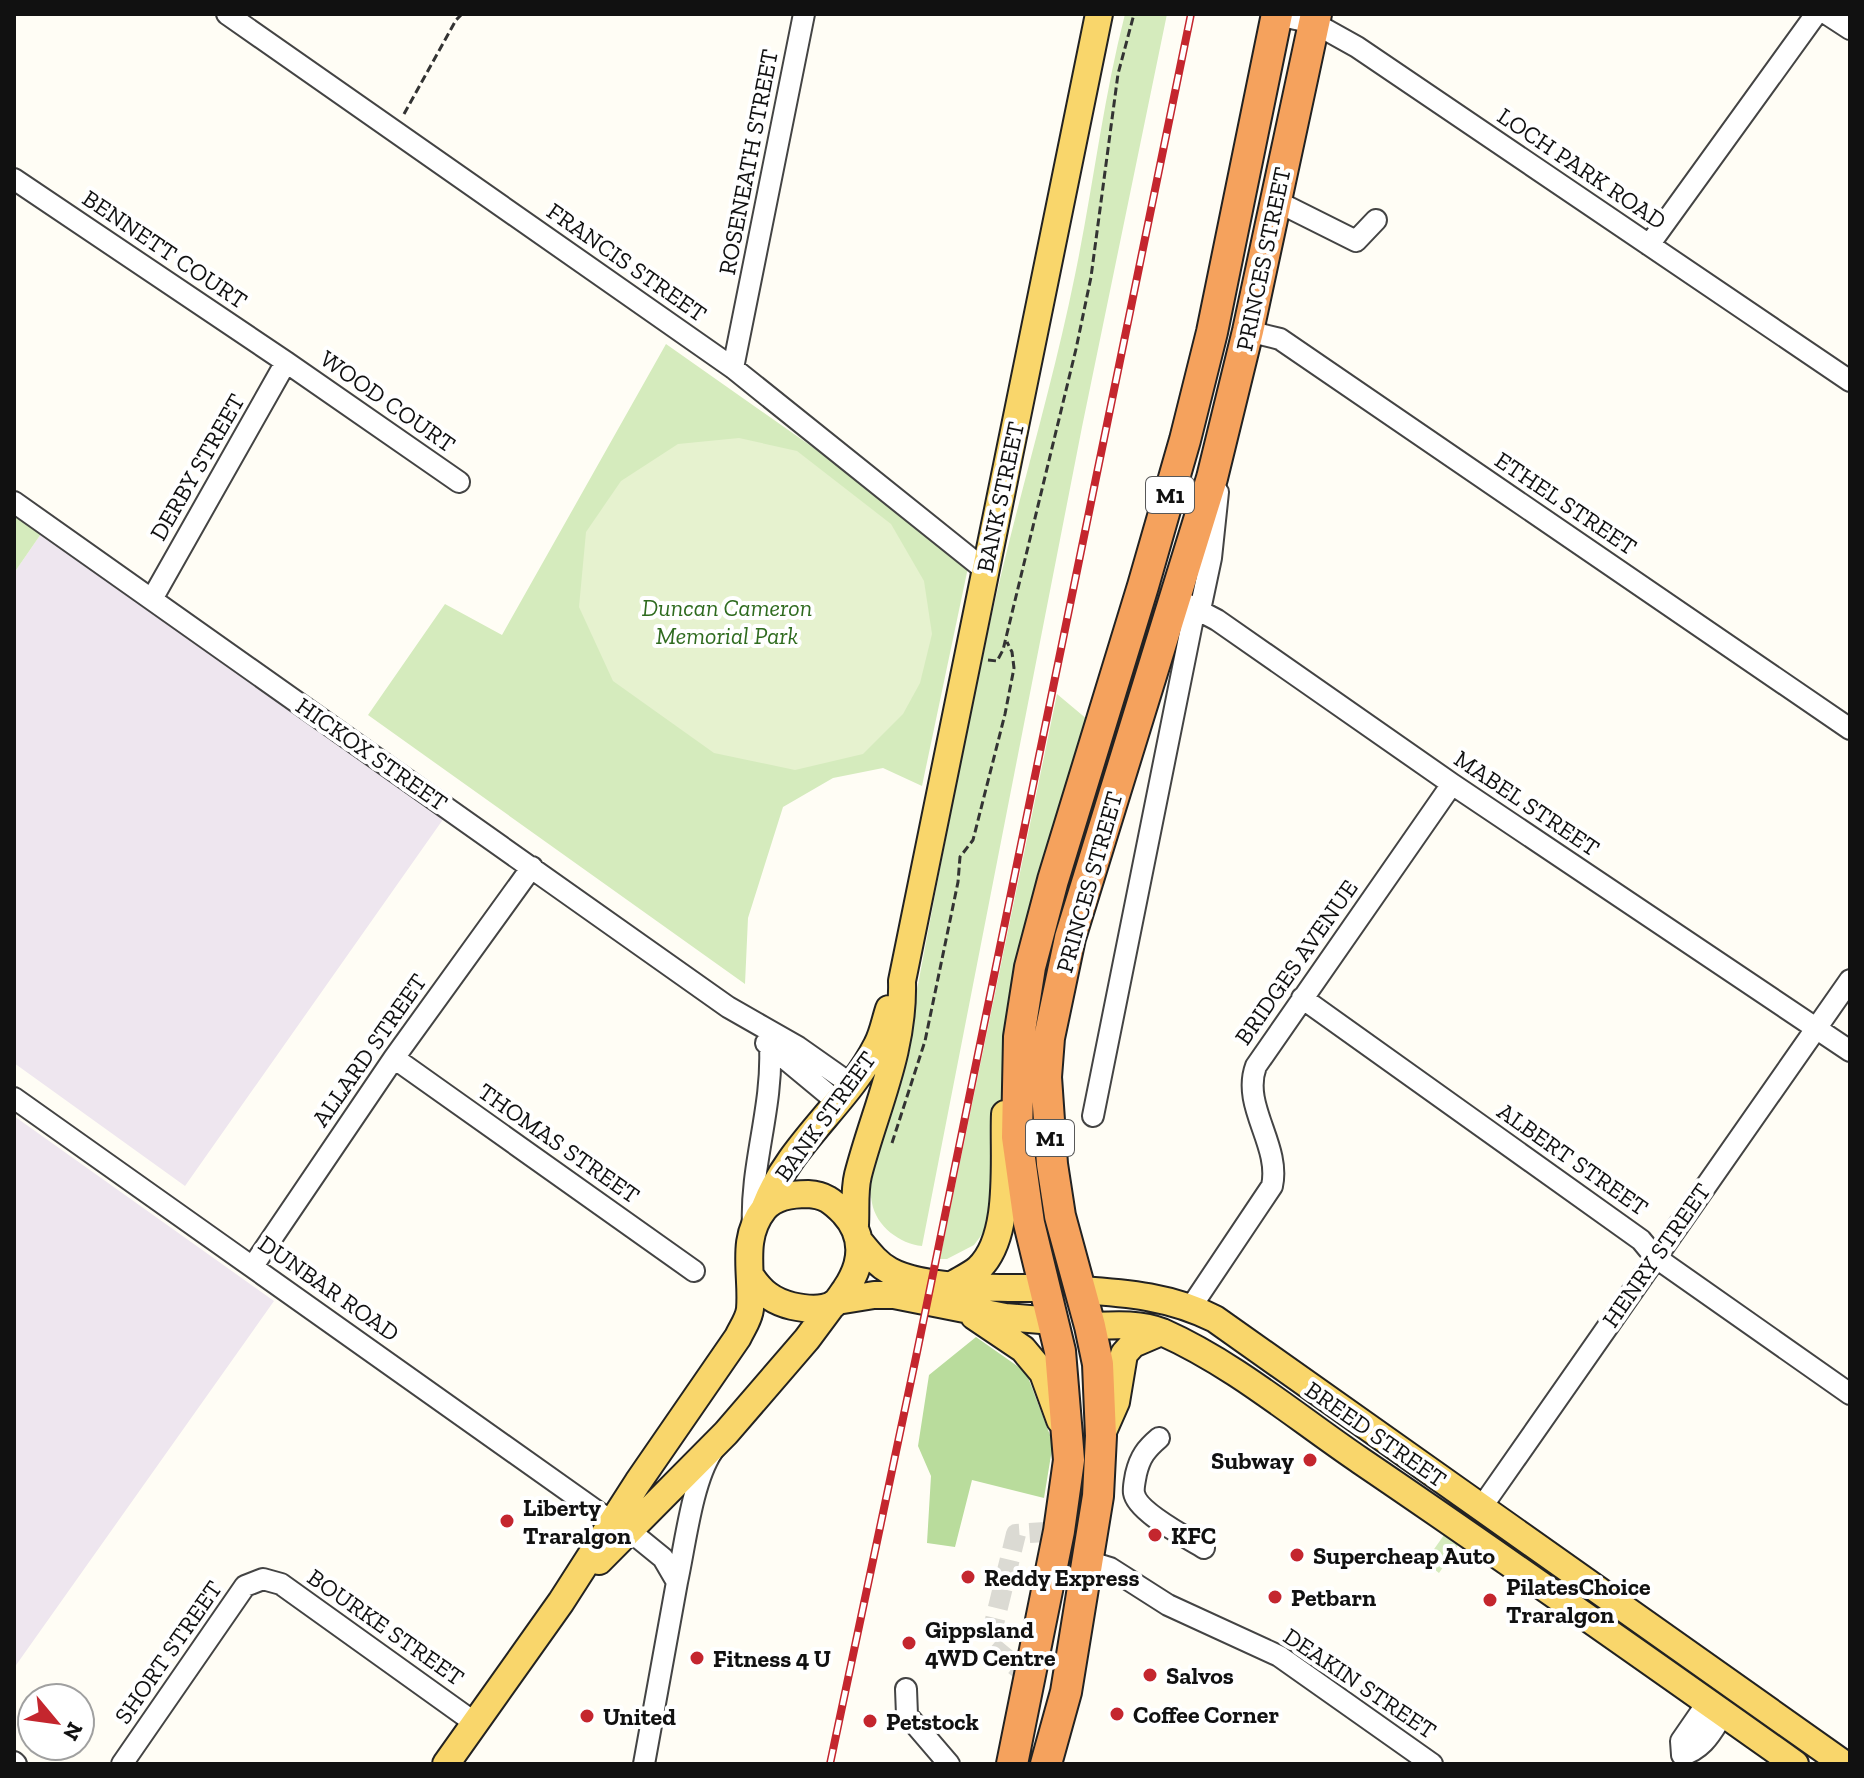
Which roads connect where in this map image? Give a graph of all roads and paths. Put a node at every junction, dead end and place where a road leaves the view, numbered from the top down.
1 (227, 14) edge
2 (462, 14) edge
3 (804, 14) edge
4 (1099, 14) edge
5 (1134, 14) edge
6 (1277, 14) edge
7 (1816, 14) edge
8 (1827, 14) edge
9 (1315, 19) edge
10 (1850, 29) edge
11 (393, 130) junction
12 (14, 179) edge
13 (1276, 201) junction
14 (1376, 220) dead end
15 (1649, 245) junction
16 (1248, 331) junction
17 (286, 362) junction
18 (733, 368) junction
19 (1850, 381) edge
20 (459, 482) dead end
21 (14, 502) edge
22 (985, 570) junction
23 (1143, 586) junction
24 (152, 599) junction
25 (1190, 605) junction
26 (1006, 640) junction
27 (968, 657) junction
28 (1850, 729) edge
29 (1452, 784) junction
30 (532, 867) junction
31 (1850, 980) edge
32 (902, 981) junction
33 (1302, 998) junction
34 (1816, 1027) junction
35 (1019, 1037) junction
36 (776, 1042) junction
37 (1850, 1051) edge
38 (394, 1058) junction
39 (844, 1093) junction
40 (14, 1098) edge
41 (878, 1110) junction
42 (1093, 1116) dead end
43 (889, 1151) dead end
44 (759, 1217) junction
45 (857, 1233) junction
46 (1655, 1257) junction
47 (253, 1266) junction
48 (694, 1271) dead end
49 (750, 1275) junction
50 (1043, 1288) junction
51 (1080, 1290) junction
52 (956, 1297) junction
53 (835, 1303) junction
54 (1191, 1307) junction
55 (1053, 1321) junction
56 (1090, 1326) junction
57 (1161, 1332) junction
58 (1314, 1392) junction
59 (1850, 1394) edge
60 (1292, 1415) junction
61 (726, 1433) junction
62 (1101, 1436) junction
63 (1067, 1437) junction
64 (1159, 1438) dead end
65 (1481, 1508) junction
66 (622, 1527) junction
67 (1464, 1532) junction
68 (1204, 1548) dead end
69 (1087, 1561) junction
70 (263, 1579) joint
71 (677, 1582) junction
72 (1731, 1684) junction
73 (906, 1689) dead end
74 (1715, 1707) junction
75 (475, 1723) junction
76 (1020, 1725) junction
77 (1679, 1760) edge
78 (122, 1764) edge
79 (446, 1764) edge
80 (644, 1764) edge
81 (949, 1764) edge
82 (1012, 1764) edge
83 (1046, 1764) edge
84 (1432, 1764) edge
85 (1795, 1764) edge
86 (1844, 1764) edge

1 - 11 street, FRANCIS STREET
2 - 11 path
3 - 18 street, ROSENEATH STREET
4 - 22 main road, BANK STREET
5 - 26 path
6 - 9 street, LOCH PARK ROAD
6 - 23 highway, PRINCES STREET / M1
7 - 15 street
8 - 10 street
9 - 13 highway, PRINCES STREET / M1
9 - 15 street, LOCH PARK ROAD
11 - 18 street, FRANCIS STREET
12 - 17 street, BENNETT COURT
13 - 14 street
13 - 16 highway, PRINCES STREET / M1
15 - 19 street, LOCH PARK ROAD
16 - 25 highway, PRINCES STREET / M1
16 - 28 street, ETHEL STREET
17 - 20 street, WOOD COURT
17 - 24 street, DERBY STREET
18 - 22 street, FRANCIS STREET
21 - 24 street, HICKOX STREET
22 - 27 main road, BANK STREET
23 - 25 highway
23 - 35 highway, PRINCES STREET / M1
24 - 30 street, HICKOX STREET
25 - 29 street, MABEL STREET
25 - 42 street
25 - 51 highway, PRINCES STREET / M1
26 - 27 path
26 - 43 path
27 - 32 main road, BANK STREET
29 - 33 street, BRIDGES AVENUE
29 - 34 street, MABEL STREET
30 - 36 street, HICKOX STREET
30 - 38 street, ALLARD STREET
31 - 34 street, HENRY STREET
32 - 39 main road, BANK STREET
32 - 41 main road, BANK STREET
33 - 46 street, ALBERT STREET
33 - 54 street, BRIDGES AVENUE
34 - 37 street, MABEL STREET
34 - 46 street, HENRY STREET
35 - 50 highway, PRINCES STREET / M1
35 - 52 main road
36 - 39 street, HICKOX STREET
36 - 44 street
38 - 47 street, ALLARD STREET
38 - 48 street, THOMAS STREET
39 - 41 main road, HICKOX STREET
39 - 44 main road, BANK STREET
40 - 47 street, DUNBAR ROAD
41 - 45 main road, BANK STREET
44 - 45 main road
44 - 49 main road
45 - 52 main road, BREED STREET
45 - 53 main road
46 - 59 street, ALBERT STREET
46 - 65 street, HENRY STREET
47 - 66 street, DUNBAR ROAD
49 - 53 main road
49 - 66 main road
50 - 51 highway, BREED STREET
50 - 52 main road, BREED STREET
50 - 55 highway, PRINCES STREET / M1
51 - 54 main road, BREED STREET
51 - 56 highway, PRINCES STREET / M1
52 - 53 main road, BREED STREET
52 - 55 main road, BREED STREET
52 - 63 main road
53 - 61 main road
54 - 58 main road, BREED STREET
55 - 56 highway, BREED STREET
55 - 63 highway, PRINCES STREET / M1
56 - 57 main road, BREED STREET
56 - 62 highway, PRINCES STREET / M1
57 - 60 main road, BREED STREET
57 - 62 main road
58 - 60 street
58 - 65 main road, BREED STREET
60 - 67 main road, BREED STREET
61 - 66 main road
61 - 71 street
62 - 69 highway, PRINCES STREET / M1
63 - 76 highway, PRINCES STREET / M1
64 - 68 street
65 - 67 main road, HENRY STREET
65 - 72 main road, BREED STREET
66 - 71 street, DUNBAR ROAD
66 - 75 main road
67 - 74 main road, BREED STREET
69 - 76 highway
69 - 83 highway, PRINCES STREET / M1
69 - 84 street, DEAKIN STREET
70 - 75 street, BOURKE STREET
70 - 78 street, SHORT STREET
71 - 80 street
72 - 74 main road
72 - 86 main road, BREED STREET
73 - 81 street
74 - 77 street
74 - 85 main road, BREED STREET
75 - 79 main road
76 - 82 highway, PRINCES STREET / M1

